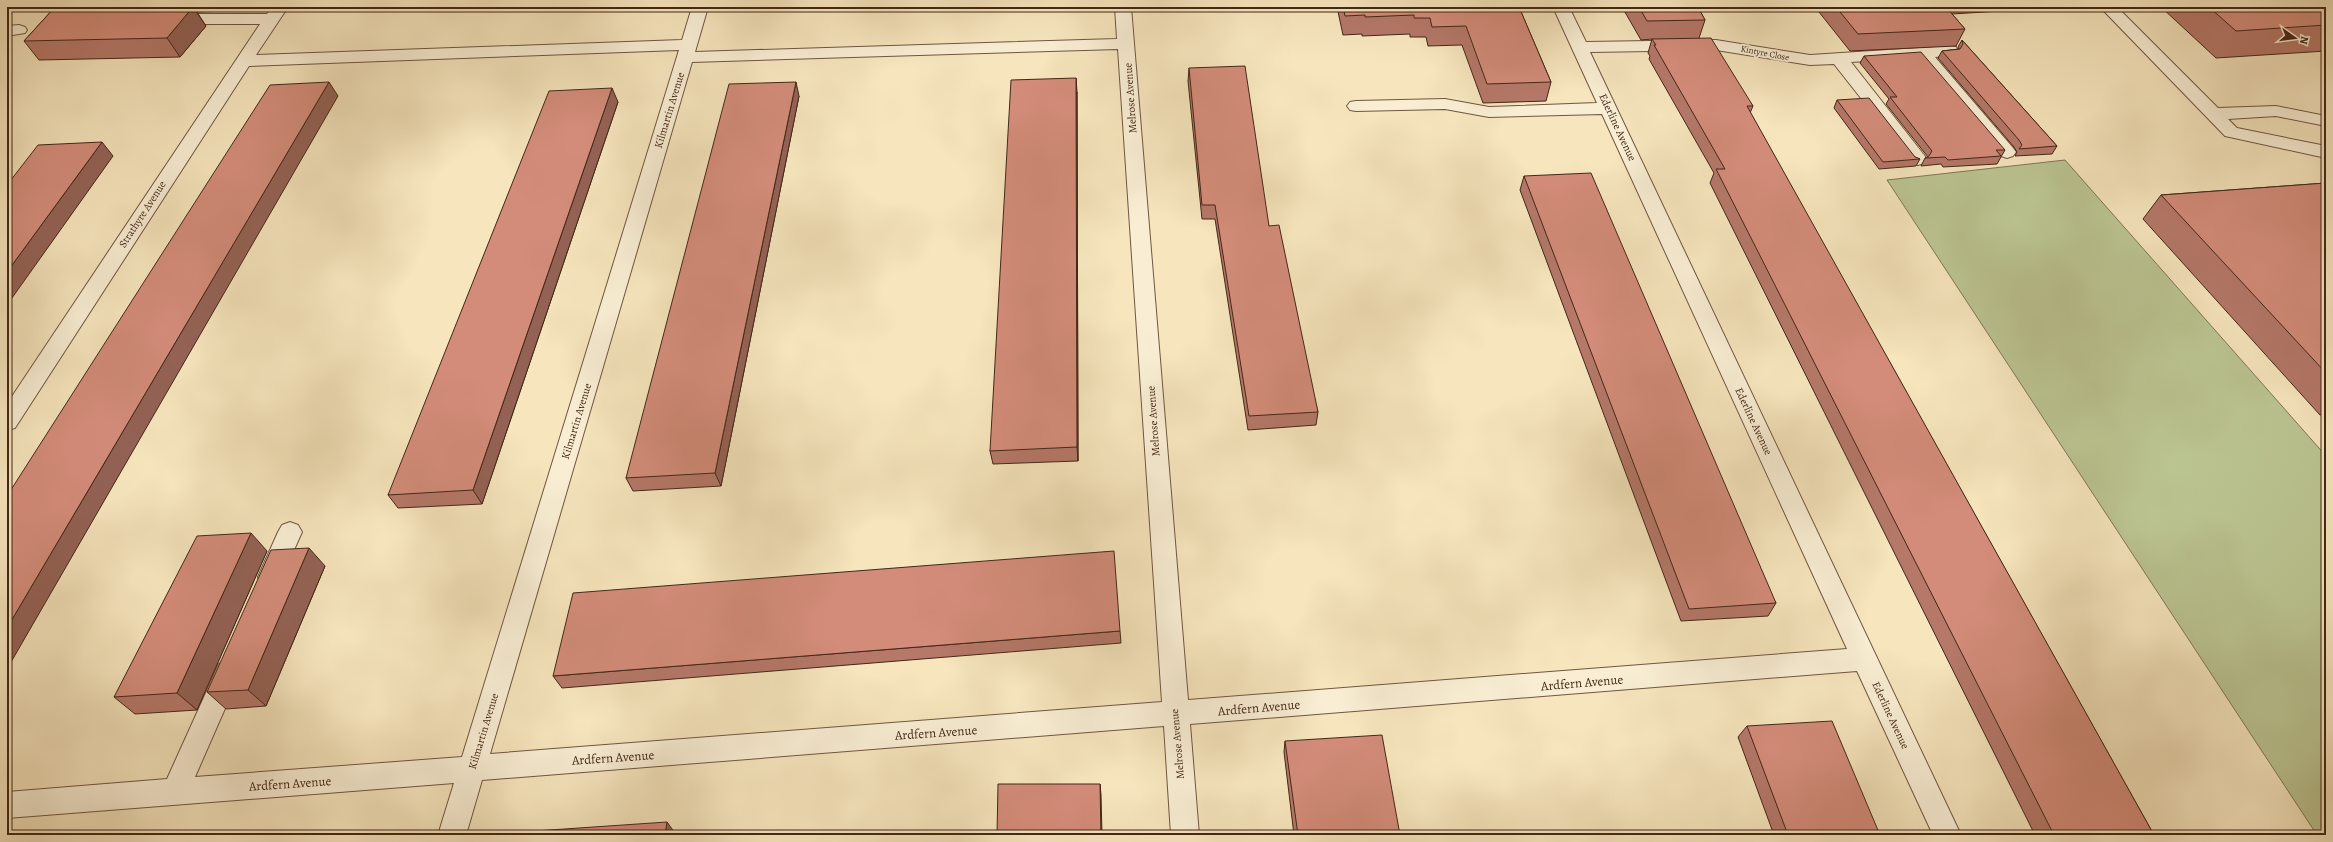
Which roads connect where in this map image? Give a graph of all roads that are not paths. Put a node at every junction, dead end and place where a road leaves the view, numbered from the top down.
1 (168, 7) edge
2 (700, 7) edge
3 (1123, 7) edge
4 (1561, 7) edge
5 (2108, 7) edge
6 (276, 13) edge
7 (1126, 44) junction
8 (1580, 47) junction
9 (687, 51) junction
10 (1950, 51) edge
11 (1923, 53) junction
12 (1839, 59) junction
13 (243, 61) junction
14 (1356, 106) dead end
15 (1609, 108) junction
16 (2213, 114) junction
17 (2326, 121) edge
18 (2007, 152) dead end
19 (2326, 152) edge
20 (1918, 159) edge
21 (7, 422) edge
22 (290, 532) dead end
23 (261, 598) edge
24 (238, 648) edge
25 (1865, 659) junction
26 (1175, 713) junction
27 (472, 768) junction
28 (175, 792) junction
29 (7, 805) edge
30 (452, 835) edge
31 (1185, 835) edge
32 (1946, 835) edge

1 - 6 street
2 - 9 street, Kilmartin Avenue
3 - 7 street, Melrose Avenue
4 - 8 street, Ederline Avenue
5 - 16 street
6 - 13 street, Strathyre Avenue
7 - 9 street
7 - 26 street, Melrose Avenue
8 - 12 street, Kintyre Close
8 - 15 street, Ederline Avenue
9 - 13 street
9 - 27 street, Kilmartin Avenue
10 - 11 street, Kintyre Close
11 - 12 street, Kintyre Close
11 - 18 street
12 - 20 street
13 - 21 street, Strathyre Avenue
14 - 15 street
15 - 25 street, Ederline Avenue
16 - 17 street
16 - 19 street
22 - 23 street
24 - 28 street
25 - 26 street, Ardfern Avenue
25 - 32 street, Ederline Avenue
26 - 27 street, Ardfern Avenue
26 - 31 street, Melrose Avenue
27 - 28 street, Ardfern Avenue
27 - 30 street, Kilmartin Avenue
28 - 29 street, Ardfern Avenue

